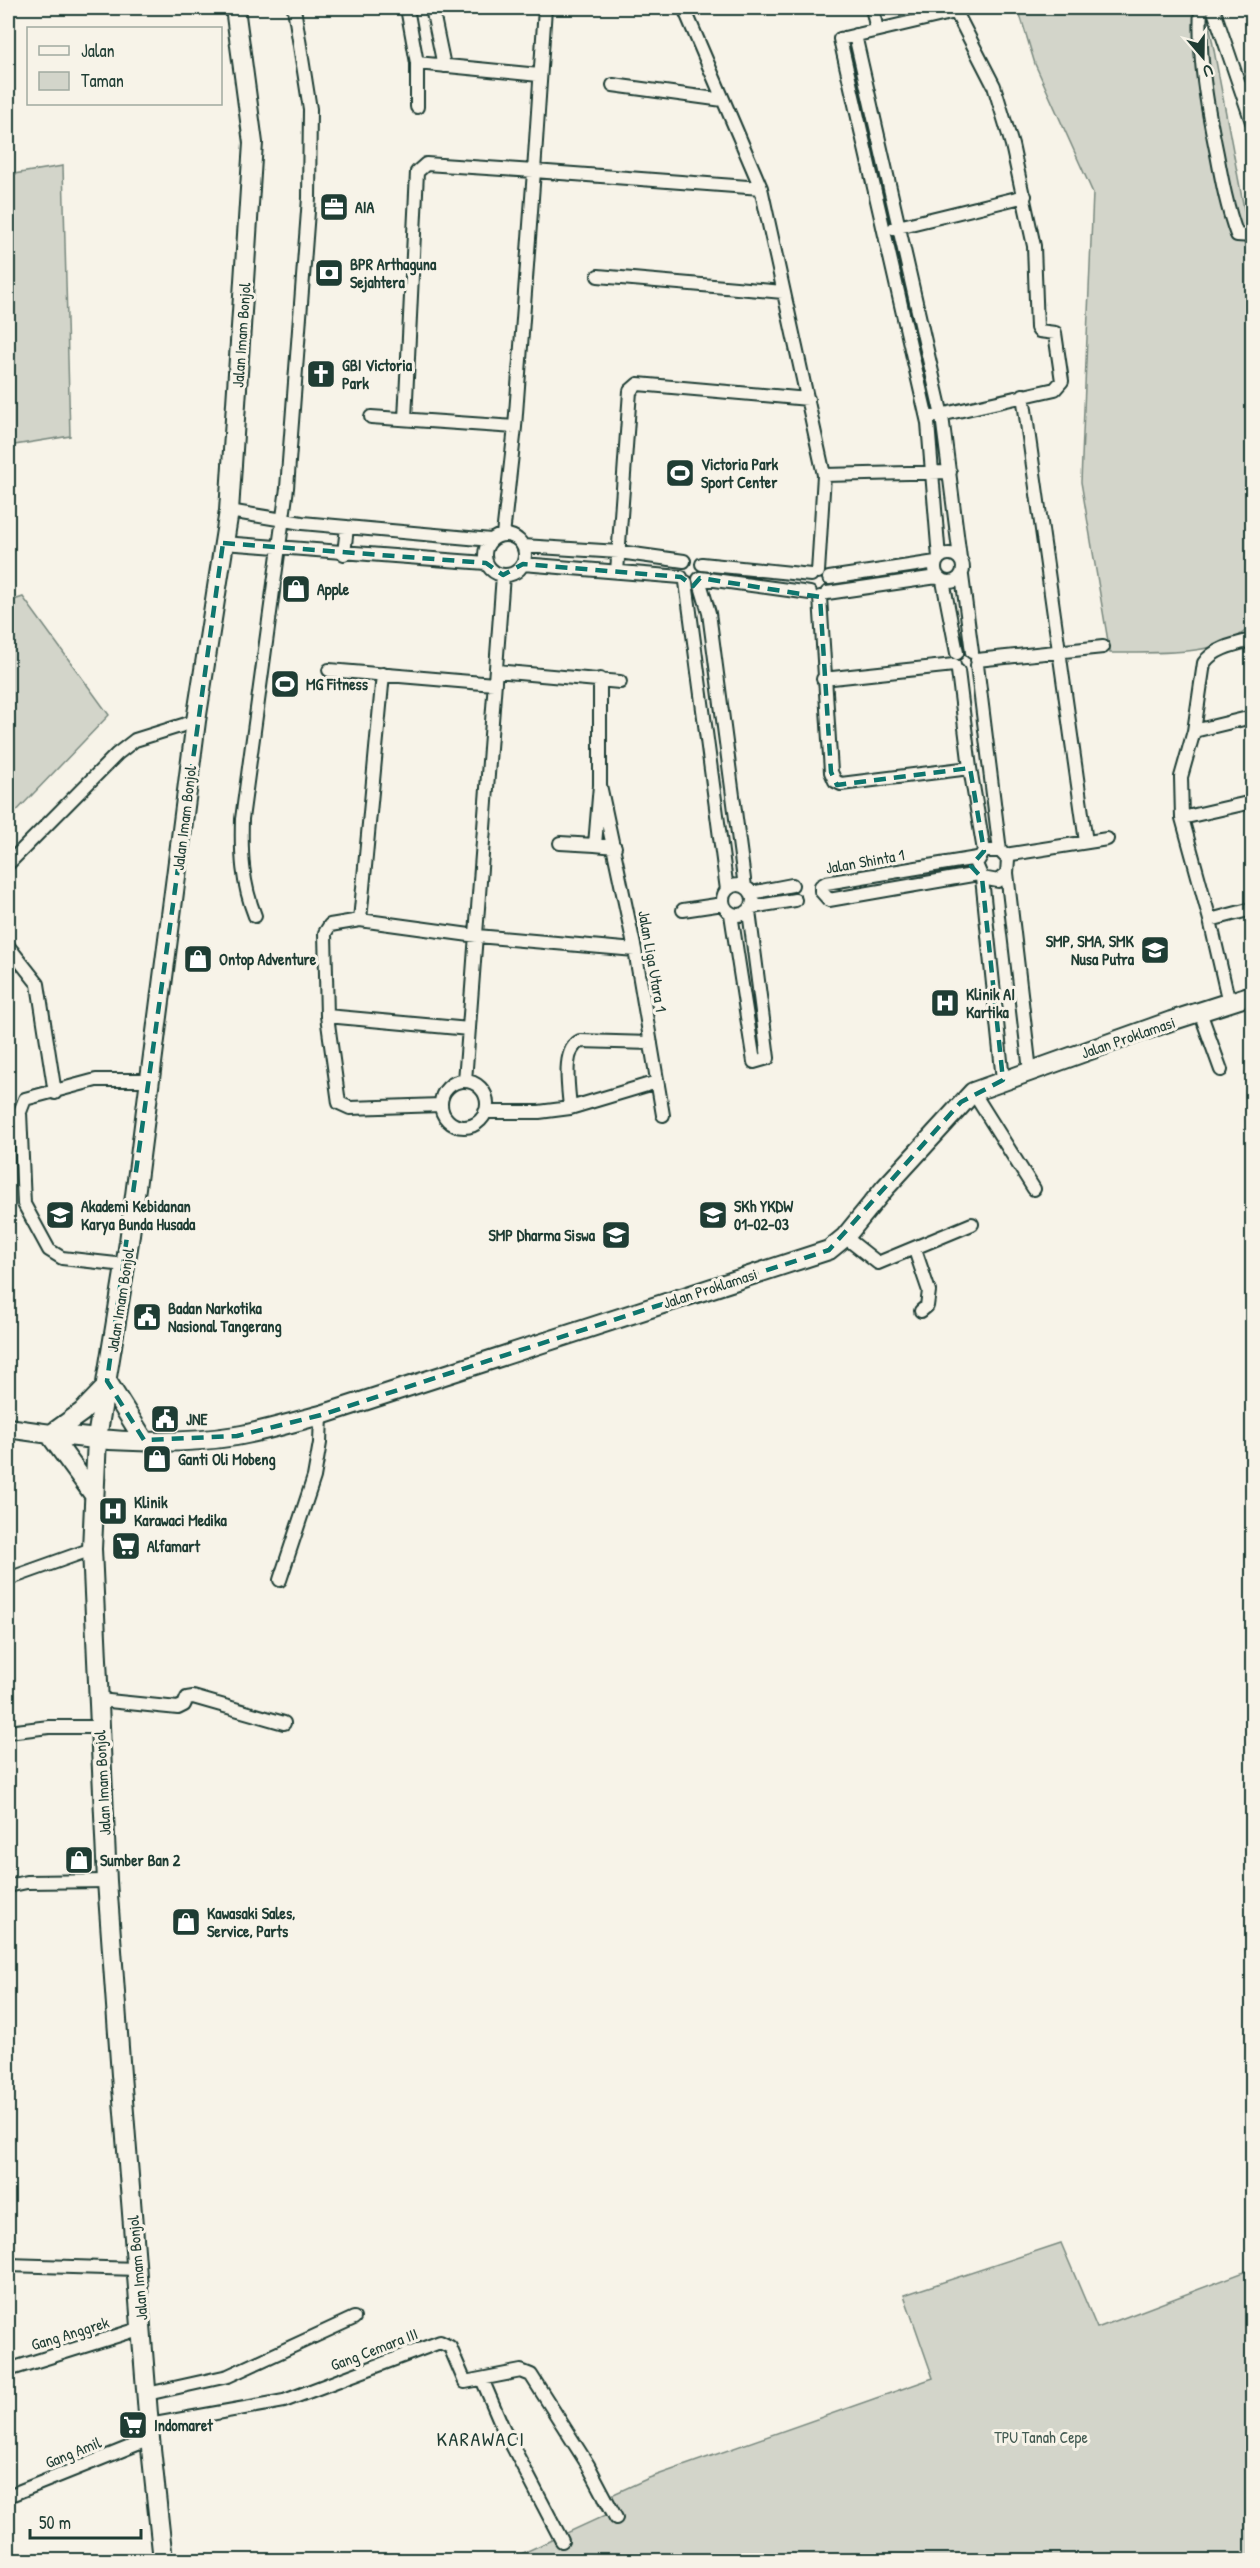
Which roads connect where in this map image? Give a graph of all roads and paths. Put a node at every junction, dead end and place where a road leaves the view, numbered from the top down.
1 (235, 8) edge
2 (294, 8) edge
3 (407, 8) edge
4 (432, 8) edge
5 (545, 8) edge
6 (683, 8) edge
7 (872, 8) edge
8 (1201, 8) edge
9 (1213, 8) edge
10 (955, 10) edge
11 (878, 30) junction
12 (855, 35) junction
13 (417, 63) junction
14 (444, 66) junction
15 (539, 75) junction
16 (613, 85) dead end
17 (723, 100) junction
18 (417, 107) dead end
19 (1252, 122) edge
20 (534, 171) junction
21 (760, 188) junction
22 (1024, 196) junction
23 (899, 227) junction
24 (884, 230) junction
25 (1252, 236) edge
26 (598, 276) dead end
27 (783, 292) junction
28 (1023, 395) junction
29 (808, 399) junction
30 (942, 416) junction
31 (371, 417) dead end
32 (927, 418) junction
33 (405, 419) junction
34 (515, 427) junction
35 (948, 452) junction
36 (931, 453) junction
37 (933, 472) junction
38 (950, 472) junction
39 (824, 475) junction
40 (228, 511) junction
41 (282, 519) junction
42 (346, 527) junction
43 (497, 538) junction
44 (223, 543) junction
45 (523, 546) junction
46 (278, 549) junction
47 (619, 552) junction
48 (344, 554) junction
49 (960, 558) junction
50 (938, 560) junction
51 (684, 561) junction
52 (486, 563) junction
53 (523, 564) junction
54 (702, 564) junction
55 (617, 572) junction
56 (502, 575) junction
57 (819, 575) junction
58 (962, 576) junction
59 (683, 579) junction
60 (700, 579) junction
61 (940, 579) junction
62 (819, 594) junction
63 (1252, 640) edge
64 (1103, 647) dead end
65 (1059, 651) junction
66 (975, 659) junction
67 (957, 663) junction
68 (329, 670) dead end
69 (496, 671) junction
70 (383, 674) junction
71 (600, 679) junction
72 (823, 679) junction
73 (620, 682) dead end
74 (494, 684) junction
75 (1252, 717) edge
76 (196, 721) junction
77 (1194, 731) junction
78 (970, 768) junction
79 (600, 785) junction
80 (1252, 802) edge
81 (994, 815) junction
82 (977, 817) junction
83 (1182, 818) junction
84 (1107, 838) dead end
85 (1086, 842) junction
86 (560, 843) dead end
87 (596, 845) junction
88 (615, 847) junction
89 (1002, 853) junction
90 (980, 855) junction
91 (8, 864) edge
92 (1007, 873) junction
93 (980, 876) junction
94 (792, 885) dead end
95 (726, 890) junction
96 (748, 890) junction
97 (795, 900) dead end
98 (723, 904) junction
99 (750, 909) junction
100 (1252, 909) edge
101 (682, 910) dead end
102 (731, 914) junction
103 (255, 916) dead end
104 (360, 920) junction
105 (1210, 920) junction
106 (477, 936) junction
107 (8, 946) edge
108 (635, 950) junction
109 (1252, 995) edge
110 (1229, 1003) junction
111 (1200, 1012) junction
112 (327, 1016) junction
113 (469, 1029) junction
114 (651, 1043) junction
115 (1221, 1070) dead end
116 (1030, 1071) junction
117 (150, 1080) junction
118 (1003, 1080) junction
119 (465, 1081) junction
120 (657, 1082) junction
121 (974, 1092) junction
122 (55, 1093) junction
123 (441, 1105) junction
124 (570, 1108) junction
125 (20, 1112) junction
126 (485, 1113) junction
127 (663, 1115) dead end
128 (8, 1118) edge
129 (1034, 1189) dead end
130 (972, 1224) dead end
131 (845, 1237) junction
132 (915, 1250) junction
133 (125, 1265) junction
134 (921, 1311) dead end
135 (107, 1384) junction
136 (321, 1415) junction
137 (8, 1428) edge
138 (50, 1435) junction
139 (97, 1438) junction
140 (144, 1440) junction
141 (94, 1495) junction
142 (92, 1549) junction
143 (8, 1579) edge
144 (280, 1580) dead end
145 (99, 1700) junction
146 (284, 1724) dead end
147 (99, 1727) junction
148 (8, 1732) edge
149 (107, 1881) junction
150 (8, 1886) edge
151 (8, 2265) edge
152 (137, 2269) junction
153 (354, 2318) dead end
154 (142, 2328) junction
155 (8, 2370) edge
156 (482, 2379) junction
157 (147, 2394) junction
158 (150, 2432) junction
159 (8, 2496) edge
160 (616, 2517) dead end
161 (562, 2541) dead end
162 (163, 2560) edge

1 - 40 main road, Jalan Imam Bonjol
2 - 41 street
3 - 13 street
4 - 14 street
5 - 15 street
6 - 17 street
7 - 11 street
8 - 25 street
9 - 19 street
10 - 11 street
10 - 22 street
11 - 12 street
12 - 23 street
12 - 24 street
13 - 14 street
13 - 18 street
14 - 15 street
15 - 20 street
16 - 17 street
17 - 21 street
20 - 21 street
20 - 33 street
20 - 34 street
21 - 27 street
22 - 23 street
22 - 28 street
23 - 24 street
23 - 30 street
24 - 32 street
26 - 27 street
27 - 29 street
28 - 30 street
28 - 65 street
29 - 39 street
29 - 47 street
30 - 32 street
30 - 35 street
31 - 33 street
32 - 36 street
33 - 34 street
34 - 43 street
35 - 36 street
35 - 38 street
36 - 37 street
37 - 38 street
37 - 39 street
37 - 50 street
38 - 49 street
39 - 57 street
40 - 41 street
40 - 44 main road, Jalan Imam Bonjol
41 - 42 street
41 - 46 street
42 - 43 street
42 - 48 street
43 - 45 street
43 - 52 street
44 - 46 street
44 - 76 main road, Jalan Imam Bonjol
45 - 47 street
45 - 53 street
46 - 48 street
46 - 103 street
47 - 51 street
47 - 55 street
48 - 52 street
49 - 50 street
49 - 58 street
50 - 57 street
50 - 61 street
51 - 54 street
51 - 59 street
52 - 56 street
53 - 55 street
53 - 56 street
54 - 57 street
54 - 60 street
55 - 59 street
56 - 69 street
57 - 62 street
57 - 62 street
58 - 61 street
58 - 66 street
59 - 60 street
59 - 95 street
60 - 62 street
60 - 96 street
61 - 62 street
61 - 67 street
62 - 72 street
63 - 77 street
64 - 65 street
65 - 66 street
65 - 85 street
66 - 67 street
66 - 67 street
66 - 81 street
67 - 72 street
67 - 78 street
68 - 70 street
69 - 71 street
69 - 74 street
70 - 74 street
70 - 104 street
71 - 73 street
71 - 79 street, Jalan Liga Utara 1
72 - 78 street
74 - 106 street
75 - 77 street
76 - 91 street
76 - 117 main road, Jalan Imam Bonjol
77 - 83 street
78 - 82 street
79 - 87 street, Jalan Liga Utara 1
79 - 88 street, Jalan Liga Utara 1
80 - 83 street
81 - 82 street
81 - 89 street
82 - 90 street
83 - 105 street
84 - 85 street
85 - 89 street
86 - 87 street
87 - 88 street
88 - 108 street, Jalan Liga Utara 1
89 - 90 street
89 - 92 street
90 - 93 street
90 - 93 street, Jalan Shinta 1
92 - 93 street
92 - 116 street
93 - 118 street
94 - 96 street
95 - 96 street
95 - 98 street
96 - 99 street
97 - 99 street
98 - 101 street
98 - 102 street
99 - 102 street
99 - 102 street
100 - 105 street
104 - 106 street
104 - 112 street
105 - 110 street
106 - 108 street
106 - 113 street
107 - 122 street
108 - 114 street, Jalan Liga Utara 1
109 - 110 main road, Jalan Proklamasi
110 - 111 main road, Jalan Proklamasi
111 - 115 street
111 - 116 main road, Jalan Proklamasi
112 - 113 street
112 - 123 street
113 - 119 street
114 - 120 street, Jalan Liga Utara 1
114 - 124 street
116 - 118 main road, Jalan Proklamasi
117 - 122 street
117 - 133 main road, Jalan Imam Bonjol
118 - 121 main road, Jalan Proklamasi
119 - 123 street
119 - 126 street
120 - 124 street
120 - 127 street, Jalan Liga Utara 1
121 - 129 street
121 - 131 main road, Jalan Proklamasi
122 - 125 street
123 - 126 street
124 - 126 street
125 - 128 street
125 - 133 street
130 - 132 street
131 - 132 street
131 - 136 main road, Jalan Proklamasi
132 - 134 street
133 - 135 main road, Jalan Imam Bonjol
135 - 138 main road
135 - 139 main road, Jalan Imam Bonjol
135 - 140 main road
136 - 140 main road, Jalan Proklamasi
136 - 144 street
137 - 138 main road, Jalan Proklamasi
138 - 139 main road, Jalan Proklamasi
138 - 141 main road
139 - 140 main road, Jalan Proklamasi
139 - 141 main road, Jalan Imam Bonjol
141 - 142 main road, Jalan Imam Bonjol
142 - 143 street
142 - 145 main road, Jalan Imam Bonjol
145 - 146 street
145 - 147 main road, Jalan Imam Bonjol
147 - 148 street
147 - 149 main road, Jalan Imam Bonjol
149 - 150 street
149 - 152 main road, Jalan Imam Bonjol
151 - 152 street
152 - 154 main road, Jalan Imam Bonjol
153 - 157 street
154 - 155 street, Gang Anggrek
154 - 157 main road, Jalan Imam Bonjol
156 - 158 street, Gang Cemara III
156 - 160 street
156 - 161 street
157 - 158 main road, Jalan Imam Bonjol
158 - 159 street, Gang Amil
158 - 162 main road, Jalan Imam Bonjol

